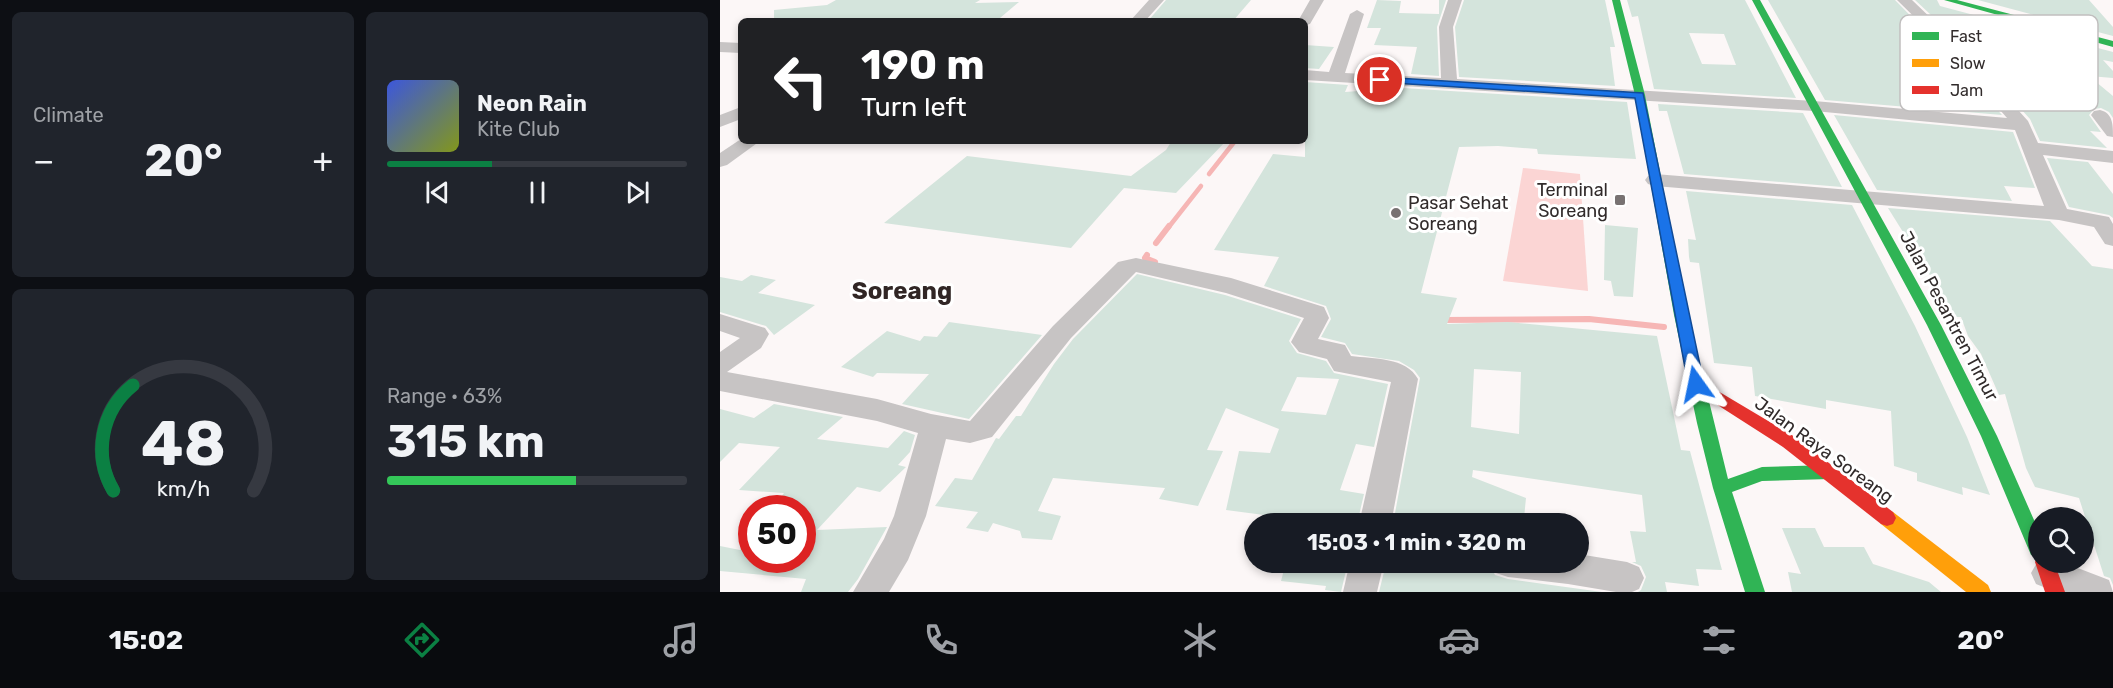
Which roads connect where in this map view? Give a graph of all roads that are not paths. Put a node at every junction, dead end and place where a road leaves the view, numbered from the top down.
1 (1157, 0) edge
2 (1317, 0) edge
3 (1455, 0) edge
4 (1616, 0) edge
5 (1756, 0) edge
6 (1904, 0) edge
7 (1948, 0) edge
8 (1962, 2) edge
9 (1357, 14) dead end
10 (1920, 15) edge
11 (2008, 15) edge
12 (1140, 18) edge
13 (1307, 18) edge
14 (2098, 41) edge
15 (2113, 45) edge
16 (720, 47) edge
17 (738, 48) edge
18 (1308, 75) edge
19 (1335, 77) junction
20 (1449, 84) junction
21 (1640, 95) junction
22 (1814, 106) junction
23 (2010, 111) edge
24 (738, 113) edge
25 (2100, 115) dead end
26 (720, 122) edge
27 (2022, 125) junction
28 (2113, 132) edge
29 (746, 144) edge
30 (2032, 148) junction
31 (720, 160) edge
32 (2109, 161) edge
33 (1655, 180) junction
34 (1867, 197) junction
35 (2059, 214) junction
36 (2109, 228) edge
37 (720, 322) edge
38 (720, 365) edge
39 (720, 381) edge
40 (1696, 384) junction
41 (931, 425) junction
42 (1830, 472) junction
43 (1722, 488) junction
44 (1377, 513) edge
45 (2028, 523) edge
46 (1589, 572) edge
47 (1364, 573) edge
48 (2055, 573) edge
49 (1627, 578) dead end
50 (870, 592) edge
51 (1360, 592) edge
52 (1755, 592) edge
53 (1981, 592) edge
54 (2097, 592) edge

1 - 12 street
2 - 13 street
3 - 20 street
4 - 21 main road
5 - 22 main road, Jalan Pesantren Timur
6 - 10 street
7 - 8 main road
8 - 11 main road
9 - 19 street
14 - 15 main road
16 - 17 street
18 - 19 street
19 - 20 street
20 - 21 street
21 - 22 street
21 - 33 main road
22 - 27 street
22 - 34 main road, Jalan Pesantren Timur
23 - 27 street
24 - 26 street
25 - 28 street
27 - 30 street
29 - 31 street
30 - 32 street
30 - 35 street
33 - 34 street
33 - 40 main road
34 - 35 street
34 - 45 main road, Jalan Pesantren Timur
35 - 36 street
37 - 38 street
39 - 41 street
40 - 42 main road, Jalan Raya Soreang
40 - 43 main road
41 - 44 street
41 - 50 street
42 - 43 main road
42 - 53 main road, Jalan Raya Soreang
43 - 52 main road
46 - 49 street
47 - 51 street
48 - 54 street

